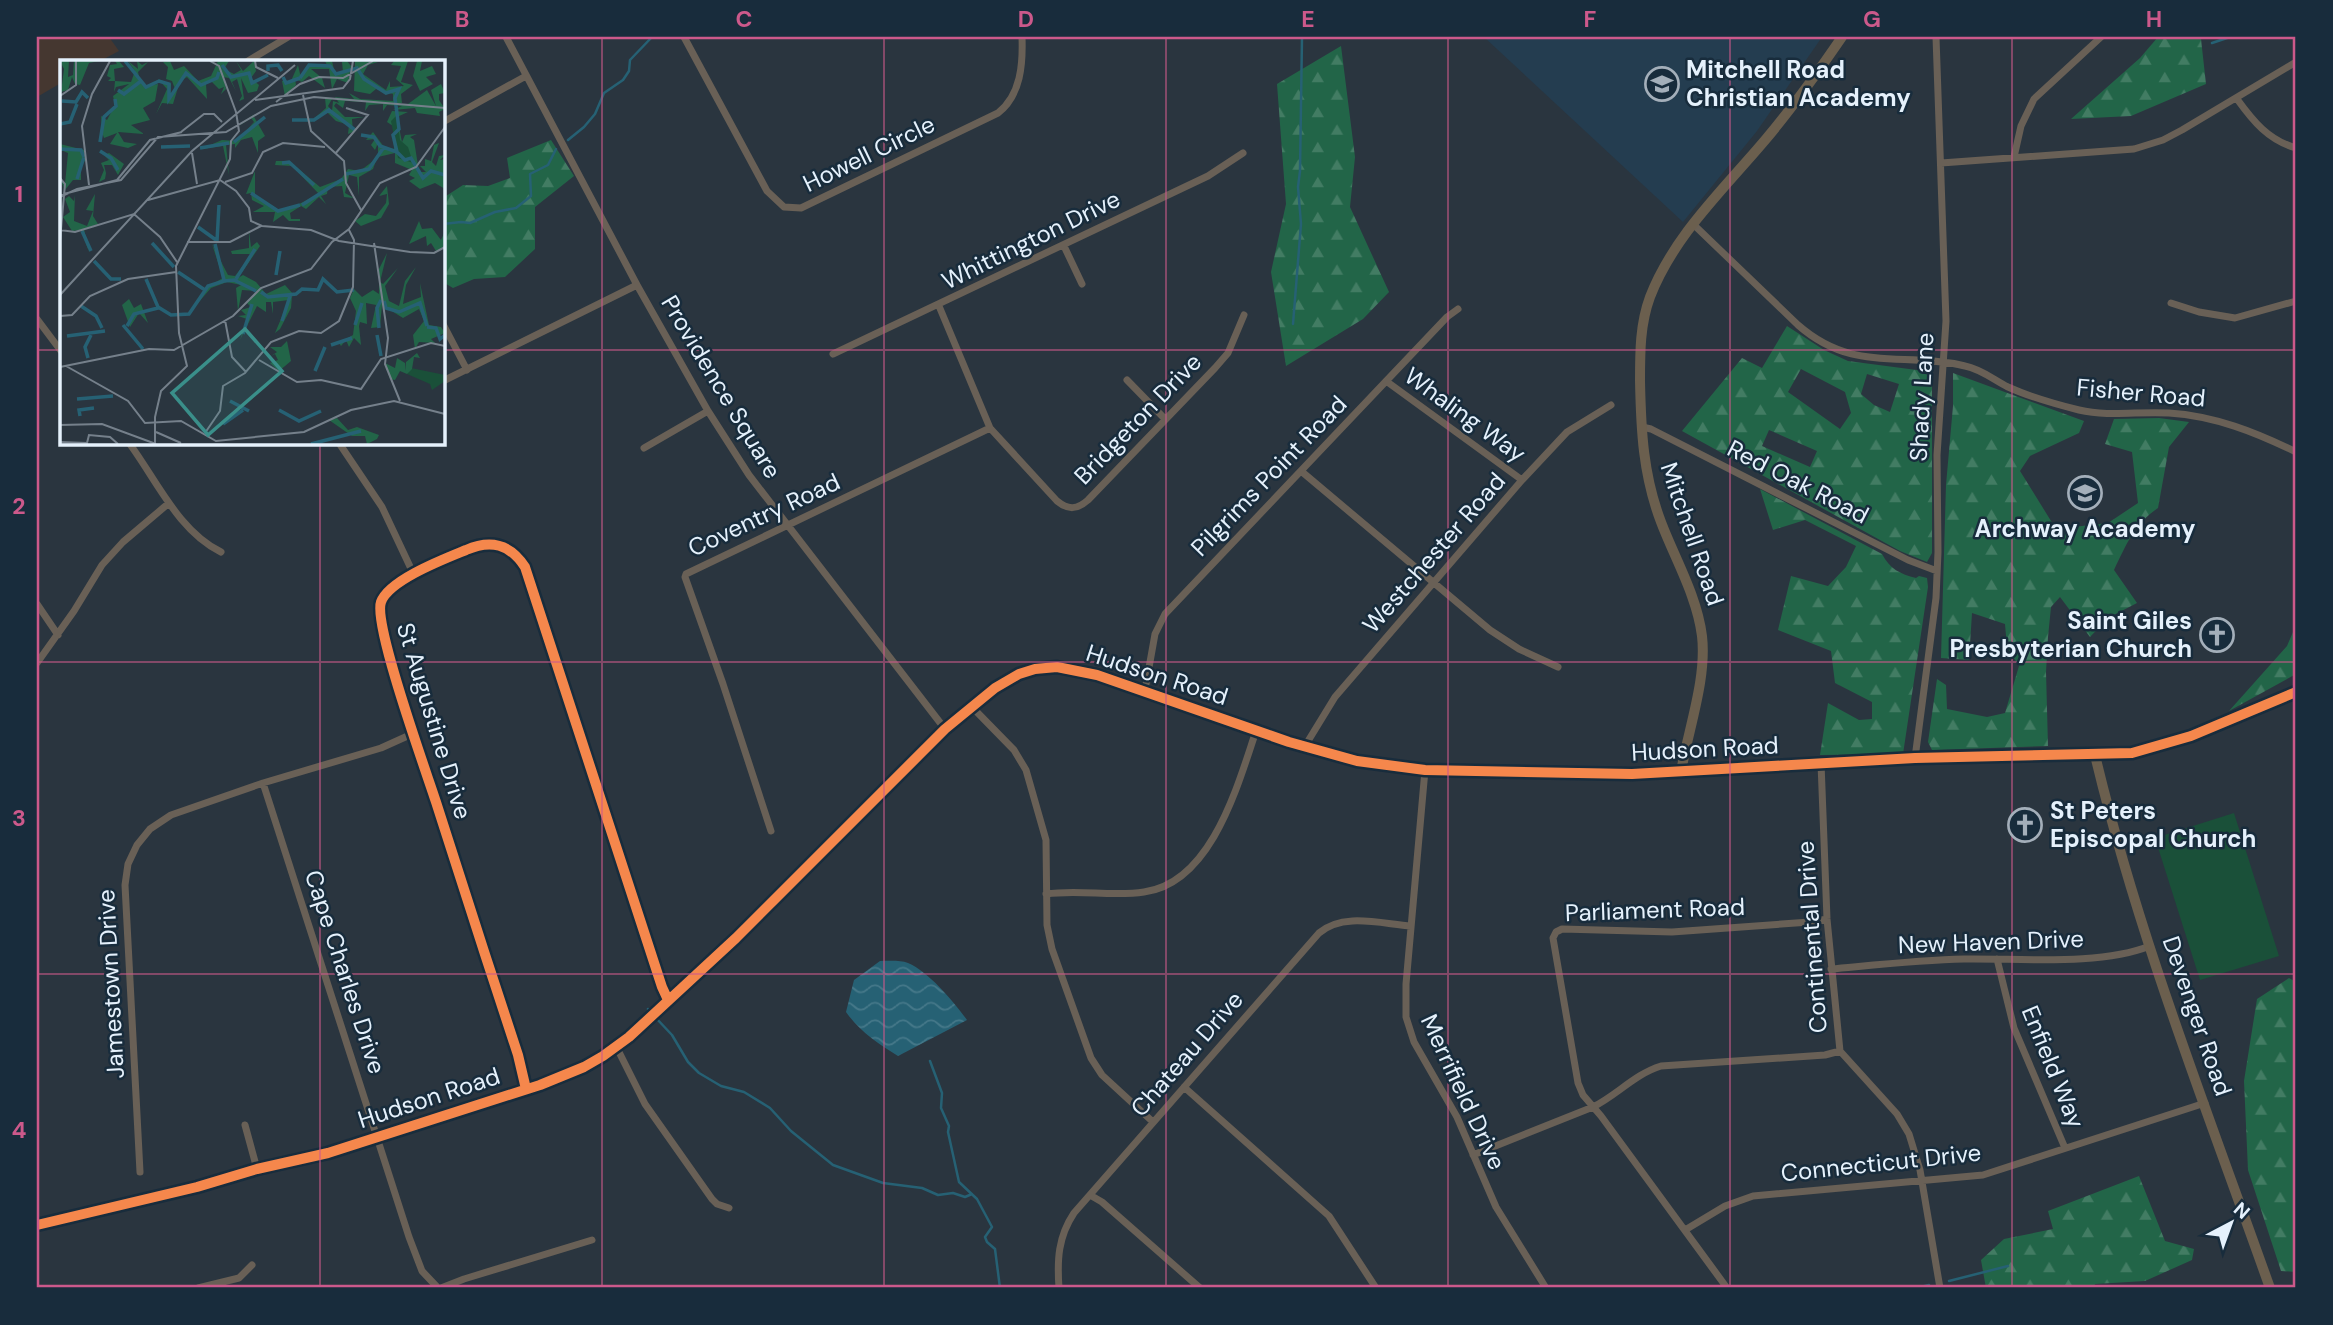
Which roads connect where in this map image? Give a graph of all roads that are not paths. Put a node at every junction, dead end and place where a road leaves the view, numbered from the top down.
1 (288, 37) edge
2 (506, 37) edge
3 (684, 37) edge
4 (1022, 37) edge
5 (1842, 37) edge
6 (1936, 37) edge
7 (2101, 37) edge
8 (250, 60) edge
9 (2296, 62) edge
10 (526, 76) junction
11 (2236, 99) junction
12 (444, 121) edge
13 (2296, 148) edge
14 (1243, 153) dead end
15 (2014, 157) junction
16 (1941, 163) junction
17 (1693, 225) junction
18 (1064, 246) junction
19 (1082, 284) dead end
20 (638, 285) junction
21 (2296, 300) edge
22 (2171, 303) dead end
23 (939, 306) junction
24 (1458, 309) dead end
25 (1244, 315) dead end
26 (37, 319) edge
27 (444, 326) edge
28 (60, 350) edge
29 (833, 354) dead end
30 (1943, 363) junction
31 (467, 370) junction
32 (1127, 380) dead end
33 (444, 381) edge
34 (1386, 381) junction
35 (1611, 405) dead end
36 (708, 411) junction
37 (1165, 419) junction
38 (1642, 427) junction
39 (990, 428) junction
40 (131, 444) edge
41 (340, 444) edge
42 (644, 448) dead end
43 (2296, 452) edge
44 (1301, 471) junction
45 (1522, 480) junction
46 (169, 503) junction
47 (787, 526) junction
48 (221, 551) dead end
49 (1937, 571) junction
50 (414, 575) junction
51 (1434, 583) junction
52 (37, 604) edge
53 (58, 635) junction
54 (37, 663) edge
55 (1559, 667) dead end
56 (1145, 690) junction
57 (2296, 692) edge
58 (972, 707) junction
59 (946, 729) junction
60 (1256, 731) junction
61 (412, 734) junction
62 (1306, 746) junction
63 (2095, 755) junction
64 (1915, 758) junction
65 (1821, 763) junction
66 (1425, 770) junction
67 (1681, 772) junction
68 (263, 783) junction
69 (771, 831) dead end
70 (1046, 894) junction
71 (1827, 919) junction
72 (1411, 926) junction
73 (2150, 946) junction
74 (1997, 959) junction
75 (1831, 969) junction
76 (668, 1000) junction
77 (616, 1046) junction
78 (1840, 1052) junction
79 (1184, 1087) junction
80 (526, 1088) junction
81 (2205, 1104) junction
82 (1593, 1107) junction
83 (1153, 1122) junction
84 (245, 1125) dead end
85 (377, 1137) junction
86 (2065, 1148) junction
87 (1473, 1155) junction
88 (257, 1169) junction
89 (140, 1172) dead end
90 (1922, 1182) junction
91 (1090, 1195) junction
92 (729, 1208) dead end
93 (37, 1225) edge
94 (1685, 1230) junction
95 (592, 1240) dead end
96 (252, 1265) dead end
97 (198, 1288) edge
98 (440, 1288) edge
99 (1059, 1288) edge
100 (1200, 1288) edge
101 (1376, 1288) edge
102 (1546, 1288) edge
103 (1727, 1288) edge
104 (1940, 1288) edge
105 (2270, 1288) edge

1 - 8 street
2 - 10 street, Providence Square
3 - 4 street, Howell Circle
5 - 17 street, Mitchell Road
6 - 16 street, Shady Lane
7 - 15 street
9 - 11 street
10 - 12 street
10 - 20 street, Providence Square
11 - 13 street
11 - 15 street
14 - 18 street, Whittington Drive
15 - 16 street
16 - 30 street, Shady Lane
17 - 30 street, Fisher Road
17 - 38 street, Mitchell Road
18 - 19 street
18 - 23 street, Whittington Drive
20 - 31 street
20 - 36 street, Providence Square
21 - 22 street
23 - 29 street, Whittington Drive
23 - 39 street, Bridgeton Drive
24 - 34 street, Pilgrims Point Road
25 - 37 street, Bridgeton Drive
26 - 28 street
27 - 31 street
30 - 43 street, Fisher Road
30 - 49 street, Shady Lane
31 - 33 street
32 - 37 street
34 - 44 street, Pilgrims Point Road
34 - 45 street, Whaling Way
35 - 45 street, Westchester Road
36 - 42 street
36 - 47 street, Providence Square
37 - 39 street, Bridgeton Drive
38 - 49 street, Red Oak Road
38 - 67 street, Mitchell Road
39 - 47 street, Coventry Road
40 - 46 street
41 - 50 street
44 - 51 street
44 - 56 street, Pilgrims Point Road
45 - 51 street, Westchester Road
46 - 48 street
46 - 53 street
47 - 59 street, Providence Square
47 - 69 street, Coventry Road
49 - 64 street, Shady Lane
50 - 61 street, St Augustine Drive
50 - 76 street, St Augustine Drive
51 - 55 street
51 - 62 street, Westchester Road
52 - 53 street
53 - 54 street
56 - 58 street, Hudson Road
56 - 60 street, Hudson Road
57 - 63 street, Hudson Road
58 - 59 street, Hudson Road
58 - 70 street
59 - 76 street, Hudson Road
60 - 62 street, Hudson Road
60 - 70 street
61 - 68 street, Jamestown Drive
61 - 80 street, St Augustine Drive
62 - 66 street, Hudson Road
63 - 64 street, Hudson Road
63 - 73 street, Devenger Road
64 - 65 street, Hudson Road
65 - 67 street, Hudson Road
65 - 71 street, Continental Drive
66 - 67 street, Hudson Road
66 - 72 street, Merrifield Drive
68 - 85 street, Cape Charles Drive
68 - 89 street, Jamestown Drive
70 - 83 street
71 - 75 street, Continental Drive
71 - 82 street, Parliament Road
72 - 79 street, Chateau Drive
72 - 87 street, Merrifield Drive
73 - 74 street, New Haven Drive
73 - 81 street, Devenger Road
74 - 75 street, New Haven Drive
74 - 86 street, Enfield Way
75 - 78 street, Continental Drive
76 - 77 street, Hudson Road
77 - 80 street, Hudson Road
77 - 92 street
78 - 82 street
78 - 90 street, Continental Drive
79 - 83 street, Chateau Drive
79 - 101 street
80 - 85 street, Hudson Road
81 - 86 street, Connecticut Drive
81 - 105 street, Devenger Road
82 - 87 street
82 - 94 street, Parliament Road
83 - 91 street, Chateau Drive
84 - 88 street
85 - 88 street, Hudson Road
85 - 98 street, Cape Charles Drive
86 - 90 street, Connecticut Drive
87 - 102 street, Merrifield Drive
88 - 93 street, Hudson Road
90 - 94 street, Connecticut Drive
90 - 104 street, Continental Drive
91 - 99 street, Chateau Drive
91 - 100 street
94 - 103 street, Parliament Road
95 - 98 street
96 - 97 street

